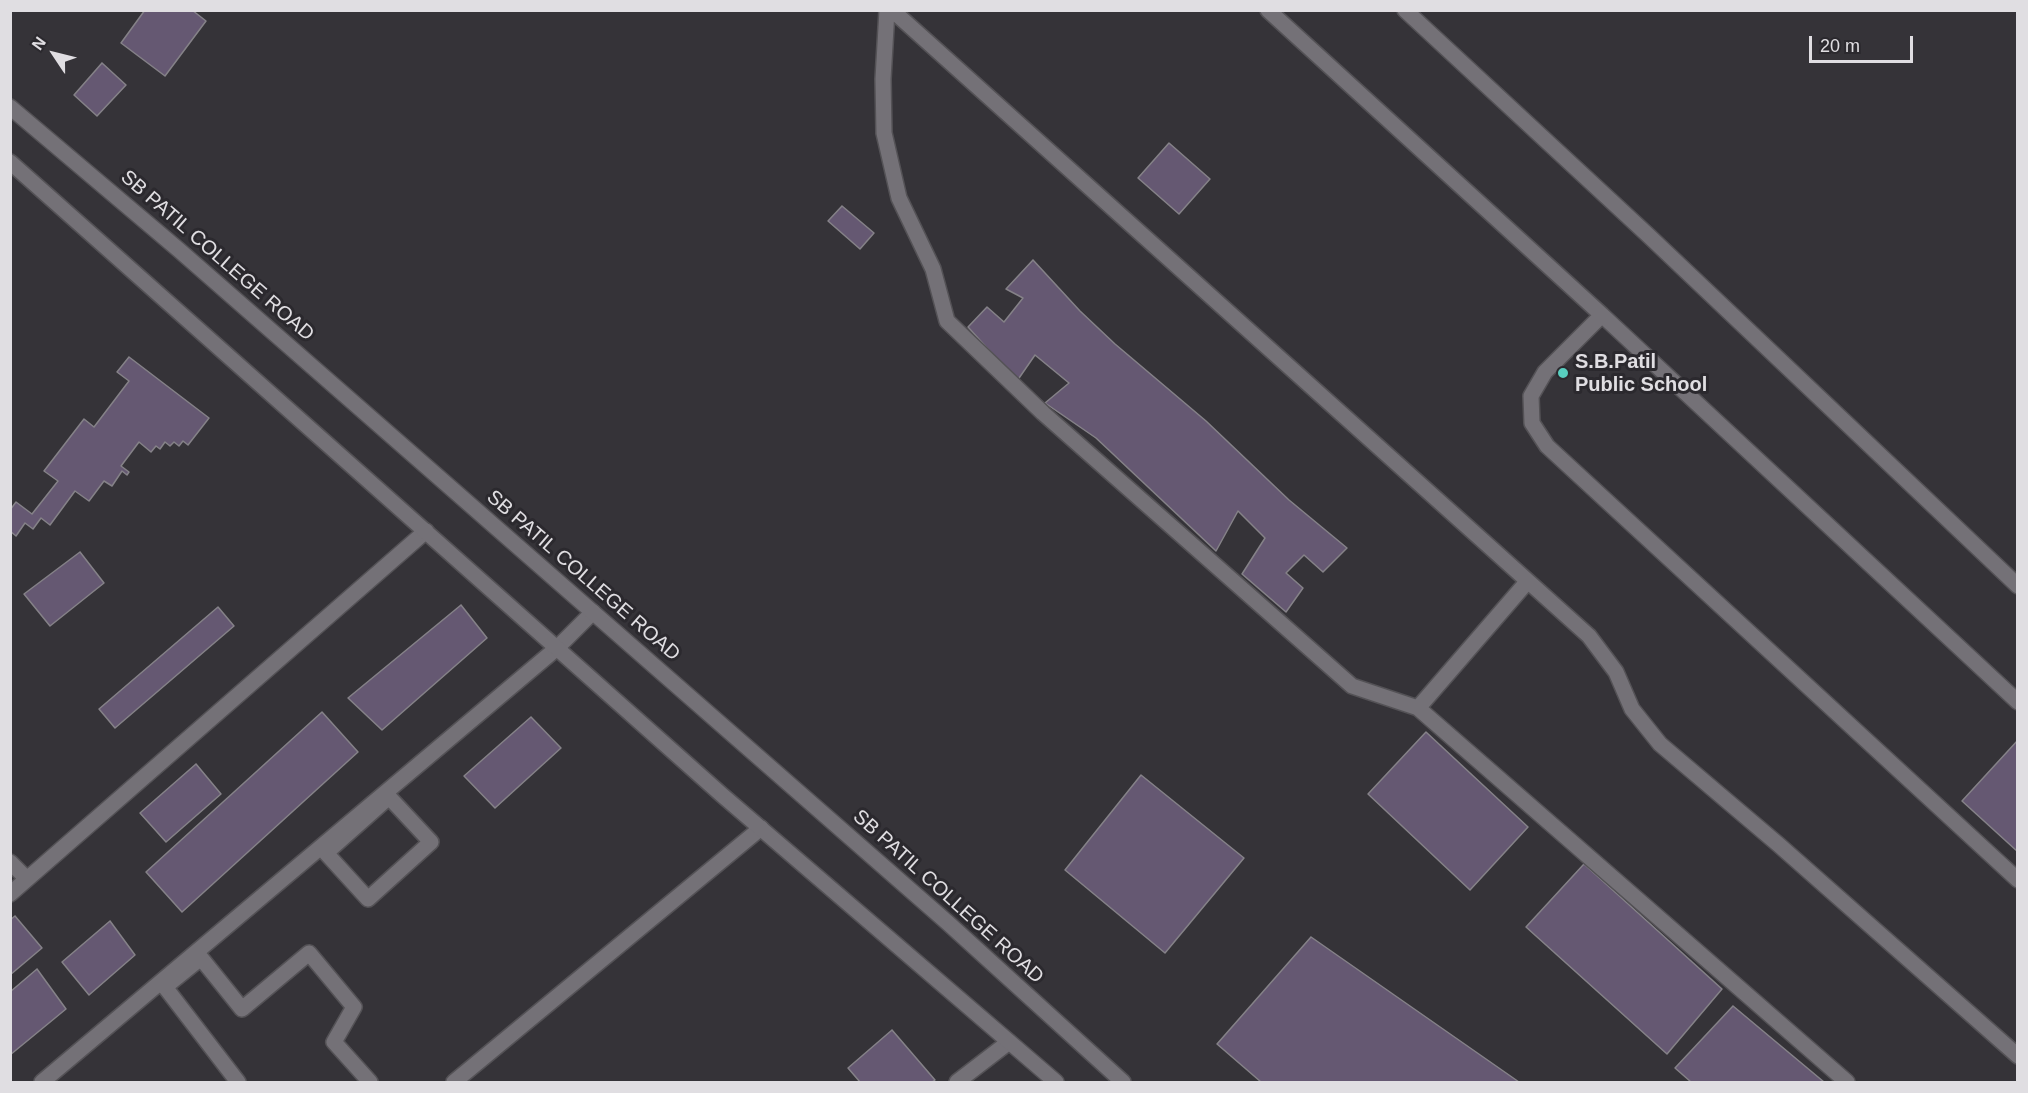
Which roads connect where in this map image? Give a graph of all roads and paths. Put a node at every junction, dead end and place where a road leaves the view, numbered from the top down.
1 (887, 10) edge
2 (892, 10) edge
3 (1268, 10) edge
4 (1405, 10) edge
5 (10, 106) edge
6 (10, 162) edge
7 (1602, 315) junction
8 (426, 531) junction
9 (1527, 582) junction
10 (2018, 586) edge
11 (593, 612) junction
12 (557, 648) junction
13 (2018, 702) edge
14 (1418, 708) junction
15 (379, 802) junction
16 (761, 828) junction
17 (10, 862) edge
18 (27, 879) junction
19 (2018, 880) edge
20 (10, 894) edge
21 (199, 955) junction
22 (163, 985) junction
23 (1009, 1042) junction
24 (2018, 1056) edge
25 (42, 1083) edge
26 (238, 1083) edge
27 (370, 1083) edge
28 (454, 1083) edge
29 (957, 1083) edge
30 (1056, 1083) edge
31 (1123, 1083) edge
32 (1847, 1083) edge

1 - 14 street
2 - 9 street
3 - 7 street
4 - 10 street
5 - 11 street, SB PATIL COLLEGE ROAD
6 - 8 street
7 - 13 street
7 - 19 street
8 - 12 street
8 - 18 street
9 - 14 street
9 - 24 street
11 - 12 street
11 - 31 street, SB PATIL COLLEGE ROAD
12 - 15 street
12 - 16 street
14 - 32 street
15 - 15 street
15 - 21 street
16 - 23 street
16 - 28 street
17 - 18 street
18 - 20 street
21 - 22 street
21 - 27 street
22 - 25 street
22 - 26 street
23 - 29 street
23 - 30 street

